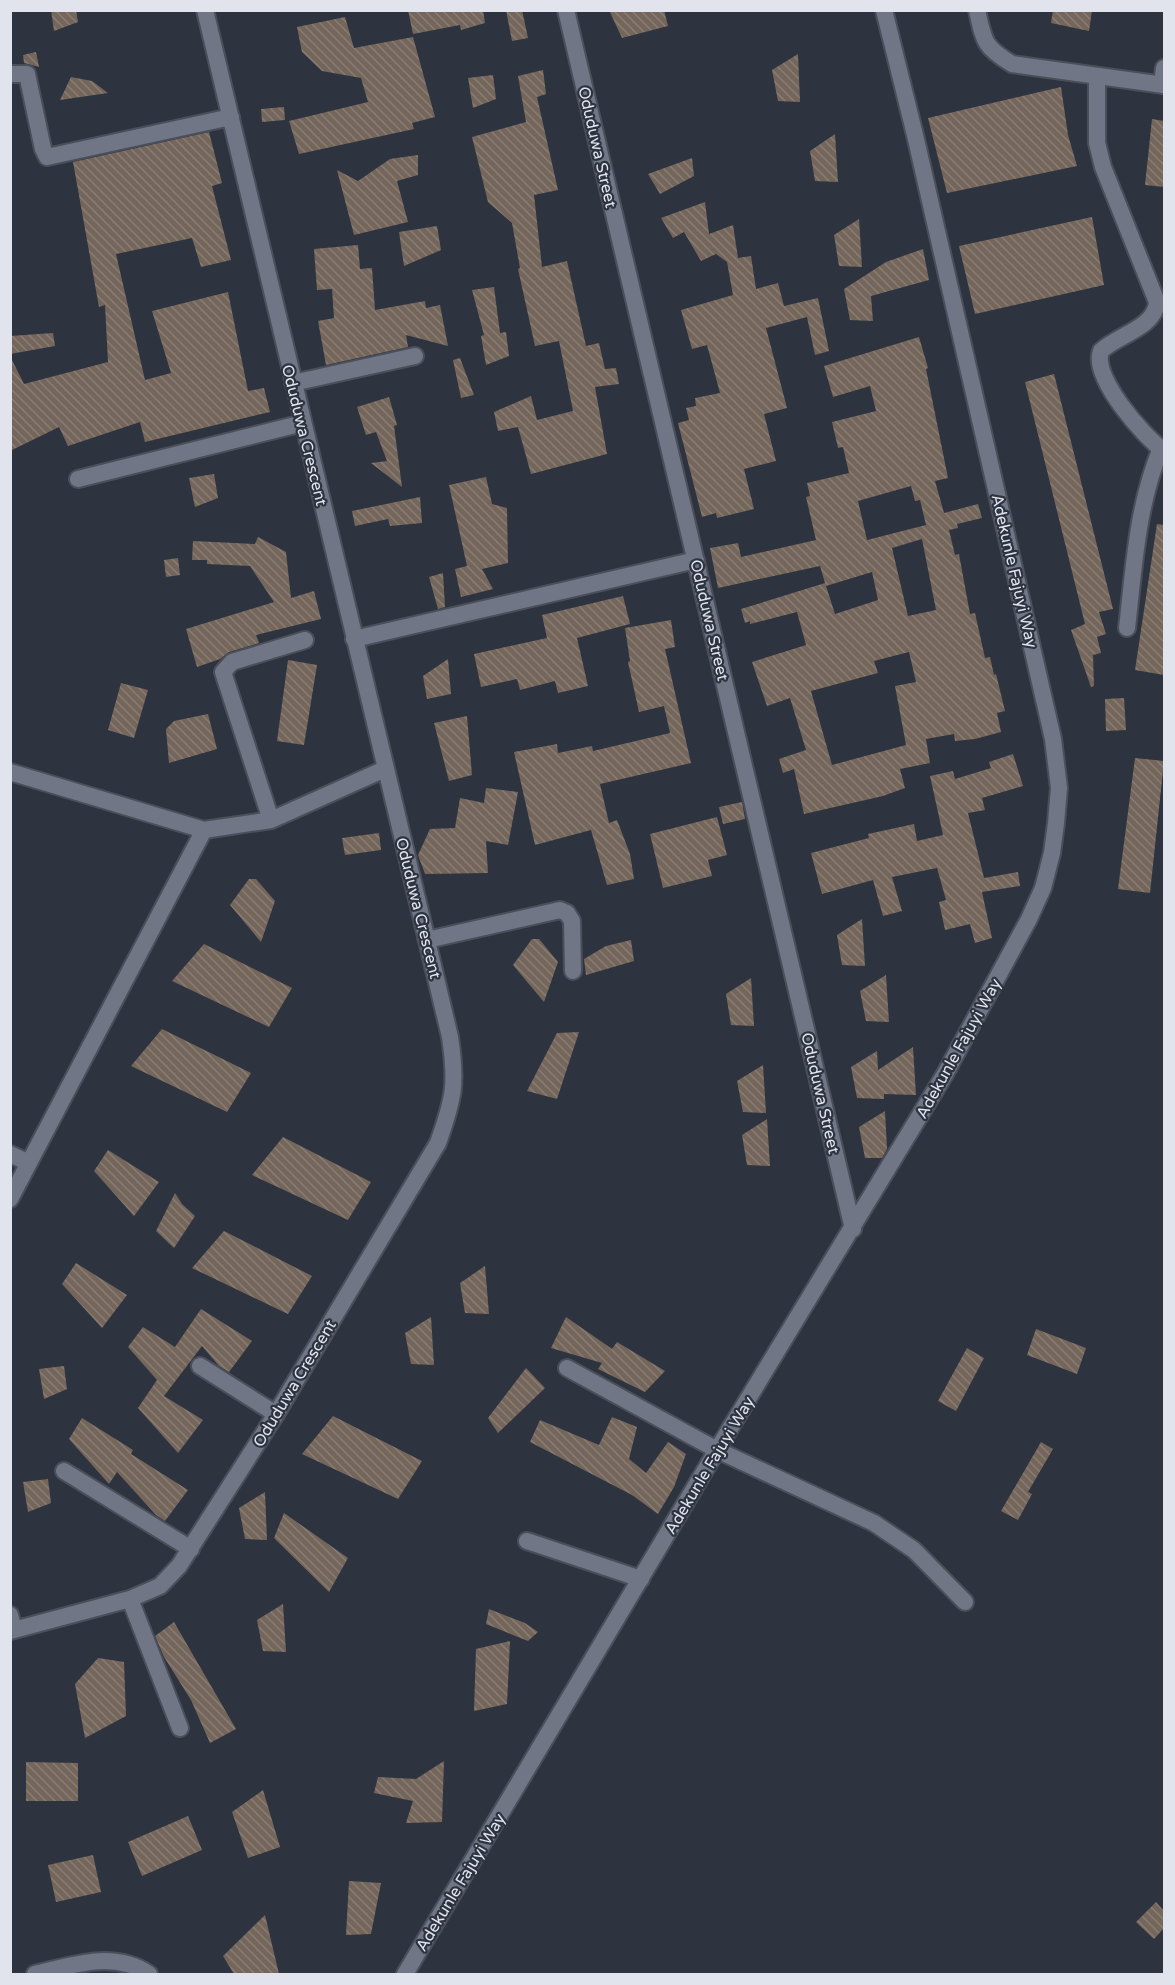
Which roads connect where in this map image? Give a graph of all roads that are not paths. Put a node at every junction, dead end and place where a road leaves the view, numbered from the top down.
1 (205, 10) edge
2 (566, 10) edge
3 (884, 10) edge
4 (977, 10) edge
5 (10, 74) edge
6 (1097, 76) junction
7 (1164, 79) edge
8 (231, 117) junction
9 (415, 356) dead end
10 (293, 383) junction
11 (303, 423) junction
12 (1163, 450) edge
13 (78, 479) dead end
14 (696, 560) junction
15 (1127, 628) dead end
16 (354, 639) junction
17 (305, 640) dead end
18 (385, 769) junction
19 (10, 772) edge
20 (271, 820) junction
21 (204, 830) junction
22 (427, 940) junction
23 (573, 971) dead end
24 (10, 1154) edge
25 (29, 1163) junction
26 (10, 1199) edge
27 (853, 1229) junction
28 (200, 1366) dead end
29 (567, 1368) dead end
30 (276, 1414) junction
31 (717, 1450) junction
32 (64, 1471) dead end
33 (527, 1541) dead end
34 (191, 1549) junction
35 (641, 1579) junction
36 (130, 1599) junction
37 (965, 1602) dead end
38 (12, 1626) edge
39 (180, 1728) dead end
40 (35, 1974) edge
41 (149, 1974) edge
42 (405, 1974) edge

1 - 8 street, Oduduwa Crescent
2 - 14 street, Oduduwa Street
3 - 27 street, Adekunle Fajuyi Way
4 - 6 street
5 - 8 street
6 - 7 street
6 - 12 street
8 - 10 street, Oduduwa Crescent
9 - 10 street
10 - 11 street, Oduduwa Crescent
11 - 13 street
11 - 16 street, Oduduwa Crescent
12 - 15 street
14 - 16 street
14 - 27 street, Oduduwa Street
16 - 18 street, Oduduwa Crescent
17 - 20 street
18 - 20 street
18 - 22 street, Oduduwa Crescent
19 - 21 street
20 - 21 street
21 - 25 street
22 - 23 street
22 - 30 street, Oduduwa Crescent
24 - 25 street
25 - 26 street
27 - 31 street, Adekunle Fajuyi Way
28 - 30 street
29 - 31 street
30 - 34 street, Oduduwa Crescent
31 - 35 street, Adekunle Fajuyi Way
31 - 37 street
32 - 34 street
33 - 35 street
34 - 36 street, Oduduwa Crescent
35 - 42 street, Adekunle Fajuyi Way
36 - 38 street, Oduduwa Crescent
36 - 39 street
40 - 41 street

